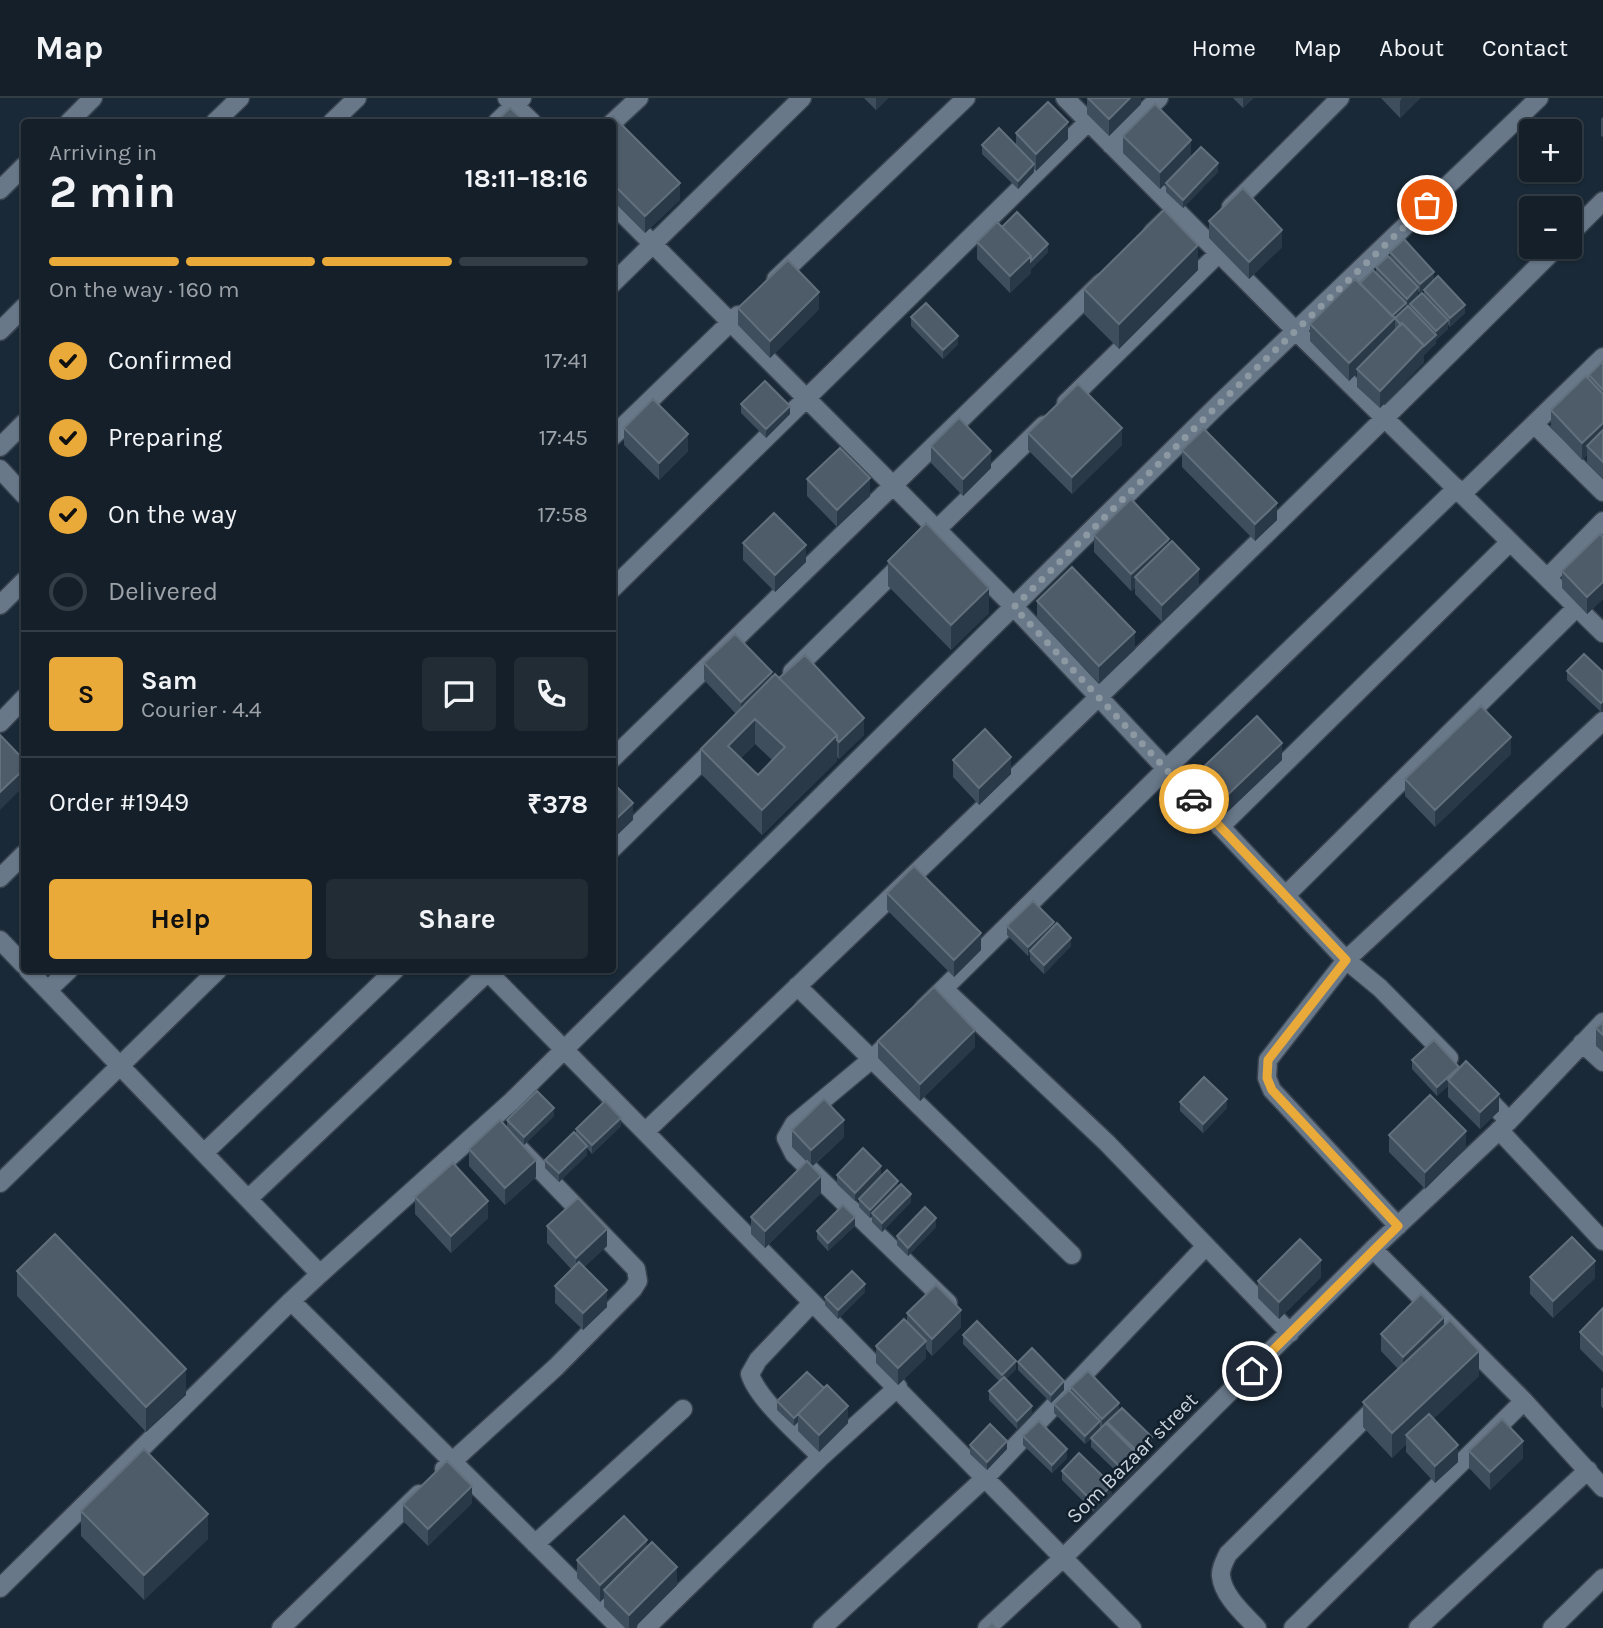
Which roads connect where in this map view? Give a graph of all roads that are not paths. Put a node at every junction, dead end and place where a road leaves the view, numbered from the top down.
1 (93, 98) edge
2 (240, 98) edge
3 (356, 98) edge
4 (639, 98) edge
5 (802, 98) edge
6 (966, 98) edge
7 (1065, 98) edge
8 (1159, 98) edge
9 (1340, 98) edge
10 (1539, 98) edge
11 (515, 100) edge
12 (72, 119) edge
13 (218, 119) edge
14 (334, 119) edge
15 (499, 119) edge
16 (530, 119) edge
17 (616, 119) edge
18 (1088, 122) junction
19 (1111, 145) junction
20 (21, 169) edge
21 (0, 190) edge
22 (1603, 201) edge
23 (616, 207) edge
24 (1176, 210) junction
25 (1582, 222) edge
26 (1212, 226) junction
27 (654, 244) junction
28 (1137, 248) edge
29 (1219, 253) junction
30 (1545, 259) edge
31 (1117, 267) edge
32 (616, 280) edge
33 (21, 310) edge
34 (731, 322) junction
35 (0, 331) edge
36 (1296, 331) junction
37 (1603, 357) edge
38 (808, 400) junction
39 (1385, 419) junction
40 (1534, 424) junction
41 (21, 426) edge
42 (616, 433) edge
43 (0, 447) edge
44 (0, 470) edge
45 (893, 485) junction
46 (1459, 491) junction
47 (21, 492) edge
48 (1603, 492) edge
49 (1603, 520) edge
50 (937, 529) junction
51 (1510, 542) junction
52 (1547, 578) junction
53 (21, 584) edge
54 (616, 585) edge
55 (0, 605) edge
56 (1014, 607) junction
57 (1577, 607) junction
58 (1603, 633) edge
59 (780, 684) edge
60 (1099, 698) junction
61 (21, 701) edge
62 (1603, 721) edge
63 (0, 723) edge
64 (732, 732) edge
65 (616, 755) edge
66 (1166, 769) junction
67 (1220, 827) junction
68 (616, 845) edge
69 (21, 857) edge
70 (0, 878) edge
71 (1285, 896) junction
72 (0, 940) edge
73 (1346, 960) junction
74 (21, 962) edge
75 (32, 973) edge
76 (66, 973) edge
77 (215, 973) edge
78 (392, 973) edge
79 (485, 973) edge
80 (491, 973) edge
81 (797, 986) junction
82 (944, 989) junction
83 (48, 990) junction
84 (1603, 1022) edge
85 (1582, 1043) junction
86 (565, 1048) junction
87 (872, 1059) junction
88 (1603, 1062) edge
89 (119, 1064) junction
90 (1458, 1068) edge
91 (1475, 1085) edge
92 (1504, 1125) junction
93 (502, 1129) junction
94 (646, 1131) junction
95 (204, 1153) junction
96 (0, 1182) edge
97 (248, 1199) junction
98 (1398, 1226) junction
99 (1603, 1241) edge
100 (1206, 1246) junction
101 (1373, 1250) junction
102 (1072, 1255) dead end
103 (320, 1274) junction
104 (291, 1301) junction
105 (812, 1303) junction
106 (960, 1316) edge
107 (1290, 1334) junction
108 (898, 1387) junction
109 (1395, 1388) edge
110 (1524, 1401) junction
111 (683, 1409) dead end
112 (821, 1457) junction
113 (452, 1462) junction
114 (1588, 1470) junction
115 (985, 1479) junction
116 (1603, 1488) edge
117 (535, 1544) junction
118 (1063, 1558) junction
119 (1603, 1578) edge
120 (0, 1588) edge
121 (281, 1628) edge
122 (620, 1628) edge
123 (646, 1628) edge
124 (822, 1628) edge
125 (987, 1628) edge
126 (1132, 1628) edge
127 (1257, 1628) edge
128 (1293, 1628) edge
129 (1418, 1628) edge
130 (1552, 1628) edge

1 - 12 street
2 - 13 street
3 - 14 street
4 - 17 street
5 - 27 street
6 - 34 street
7 - 18 street
8 - 19 street
9 - 26 street
10 - 36 street
11 - 15 street
11 - 16 street
18 - 19 street
18 - 38 street
19 - 24 street
20 - 21 street
22 - 25 street
23 - 27 street
24 - 26 street
24 - 28 street
26 - 29 street
27 - 32 street
27 - 34 street
29 - 36 street
29 - 50 street
30 - 39 street
31 - 45 street
33 - 35 street
34 - 38 street
34 - 42 street
36 - 39 street
36 - 56 street
37 - 40 street
38 - 45 street
38 - 54 street
39 - 46 street
39 - 60 street
40 - 46 street
40 - 48 street
41 - 43 street
44 - 47 street
45 - 50 street
45 - 65 street
46 - 51 street
46 - 66 street
49 - 52 street
50 - 56 street
50 - 59 street
51 - 52 street
51 - 67 street
52 - 57 street
53 - 55 street
56 - 60 street
56 - 86 street
57 - 58 street
57 - 71 street
60 - 66 street
60 - 81 street
61 - 63 street
62 - 73 street
64 - 68 street
66 - 67 street
66 - 82 street
67 - 71 street
69 - 70 street
71 - 73 street
72 - 74 street
73 - 90 street
73 - 98 street
75 - 83 street
76 - 83 street
77 - 89 street
78 - 95 street
79 - 97 street
80 - 86 street
81 - 87 street
81 - 94 street
82 - 87 street
82 - 100 street
83 - 89 street
84 - 85 street, Som Bazaar street
85 - 88 street
85 - 92 street, Som Bazaar street
86 - 93 street
86 - 94 street
87 - 102 street
87 - 106 street
89 - 95 street
89 - 96 street
91 - 92 street
92 - 98 street, Som Bazaar street
92 - 99 street
93 - 103 street
93 - 113 street
94 - 105 street
95 - 97 street
97 - 103 street
98 - 101 street, Som Bazaar street
100 - 107 street
100 - 115 street
101 - 107 street, Som Bazaar street
101 - 110 street
103 - 104 street
104 - 113 street
104 - 120 street
105 - 108 street
105 - 112 street
107 - 118 street, Som Bazaar street
108 - 112 street
108 - 115 street
109 - 127 street
110 - 114 street
110 - 128 street
111 - 117 street
112 - 123 street
113 - 117 street
113 - 121 street
114 - 116 street
114 - 129 street
115 - 118 street
115 - 124 street
117 - 122 street
118 - 125 street, Som Bazaar street
118 - 126 street
119 - 130 street

